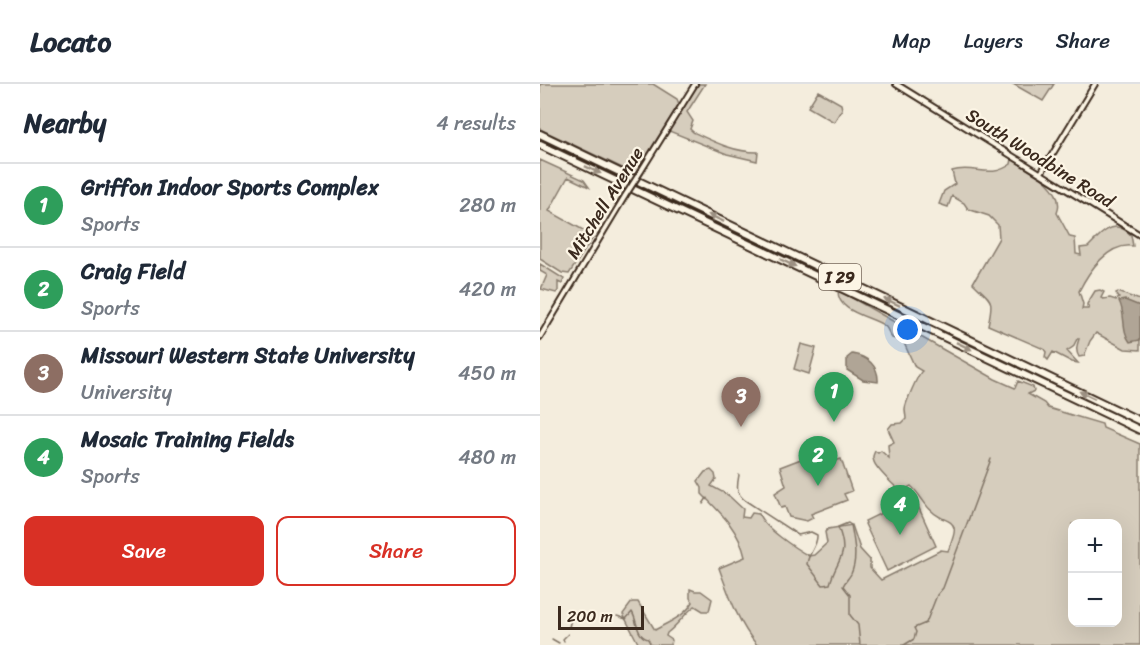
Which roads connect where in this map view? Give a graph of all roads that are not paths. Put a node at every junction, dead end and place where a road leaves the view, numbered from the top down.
1 (695, 84) edge
2 (897, 84) edge
3 (1095, 84) edge
4 (540, 134) edge
5 (540, 146) edge
6 (1041, 173) junction
7 (1140, 235) edge
8 (540, 337) edge
9 (1140, 421) edge
10 (1140, 430) edge

1 - 8 street, Mitchell Avenue, bridge
2 - 6 street, South Woodbine Road
3 - 6 street
9 -> 4 highway, I 29
5 -> 10 highway, I 29
6 - 7 street, South Woodbine Road

